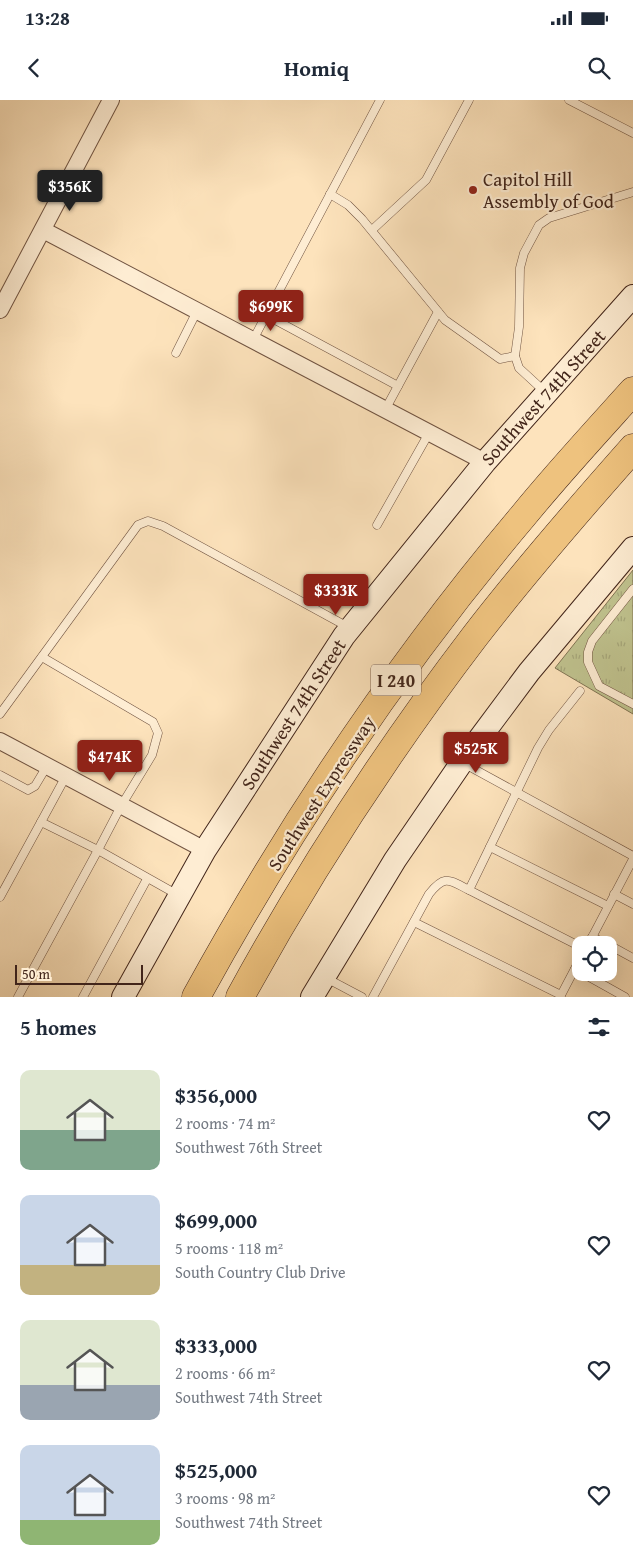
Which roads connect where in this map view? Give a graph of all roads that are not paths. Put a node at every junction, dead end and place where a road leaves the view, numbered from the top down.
1 (111, 100) edge
2 (380, 100) edge
3 (468, 100) edge
4 (569, 100) edge
5 (633, 134) edge
6 (633, 192) edge
7 (330, 194) junction
8 (43, 230) junction
9 (372, 230) junction
10 (633, 296) edge
11 (0, 310) edge
12 (197, 311) junction
13 (438, 312) junction
14 (266, 315) junction
15 (253, 340) junction
16 (176, 353) dead end
17 (515, 356) junction
18 (398, 386) junction
19 (633, 391) edge
20 (546, 393) junction
21 (385, 410) junction
22 (429, 432) junction
23 (633, 448) edge
24 (485, 462) junction
25 (377, 525) dead end
26 (633, 548) edge
27 (633, 589) edge
28 (350, 628) junction
29 (42, 657) junction
30 (580, 691) dead end
31 (633, 704) edge
32 (0, 714) edge
33 (0, 741) edge
34 (462, 762) junction
35 (47, 766) junction
36 (0, 775) edge
37 (66, 776) junction
38 (517, 793) junction
39 (121, 806) junction
40 (41, 822) junction
41 (490, 847) junction
42 (98, 850) junction
43 (205, 850) junction
44 (633, 858) edge
45 (148, 879) junction
46 (469, 890) junction
47 (614, 894) junction
48 (178, 896) junction
49 (0, 897) edge
50 (633, 904) edge
51 (608, 906) junction
52 (414, 922) junction
53 (592, 936) edge
54 (572, 942) edge
55 (617, 949) edge
56 (633, 958) edge
57 (572, 974) edge
58 (323, 977) junction
59 (597, 981) edge
60 (560, 996) edge
61 (18, 997) edge
62 (83, 997) edge
63 (123, 997) edge
64 (196, 997) edge
65 (240, 997) edge
66 (313, 997) edge
67 (362, 997) edge
68 (373, 997) edge
69 (626, 997) edge

1 - 8 street
2 - 7 lane
3 - 9 lane
4 - 5 lane
6 - 17 lane
7 - 9 lane
7 - 14 lane
8 - 11 street
8 - 12 street
9 - 13 lane
10 - 20 main road, Southwest 74th Street
12 - 15 street
12 - 16 lane
13 - 17 lane
13 - 18 lane
14 - 15 lane
14 - 18 lane
15 - 21 street
17 - 20 lane
18 - 21 lane
19 - 64 highway, Southwest Expressway / I 240
20 - 24 main road, Southwest 74th Street
21 - 22 street
22 - 24 street
22 - 25 lane
23 - 65 highway, Southwest Expressway / I 240
24 - 28 main road, Southwest 74th Street
26 - 34 main road
27 - 31 lane
28 - 29 lane
28 - 43 main road, Southwest 74th Street
29 - 32 lane
29 - 39 lane
30 - 38 lane
33 - 35 street
34 - 38 lane
34 - 58 main road
35 - 36 lane
35 - 37 street
37 - 39 street
37 - 40 lane
38 - 41 lane
38 - 44 lane
39 - 42 lane
39 - 43 street
40 - 42 lane
40 - 49 lane
41 - 46 lane
41 - 51 lane
42 - 45 lane
42 - 61 lane
43 - 48 main road, Southwest 74th Street
44 - 47 lane
45 - 48 lane
45 - 62 lane
46 - 52 lane
46 - 54 lane
47 - 50 lane
47 - 51 lane
48 - 63 main road, Southwest 74th Street
51 - 53 lane
52 - 60 lane
52 - 68 lane
55 - 56 lane
57 - 60 lane
58 - 66 main road
58 - 67 lane
59 - 69 lane

